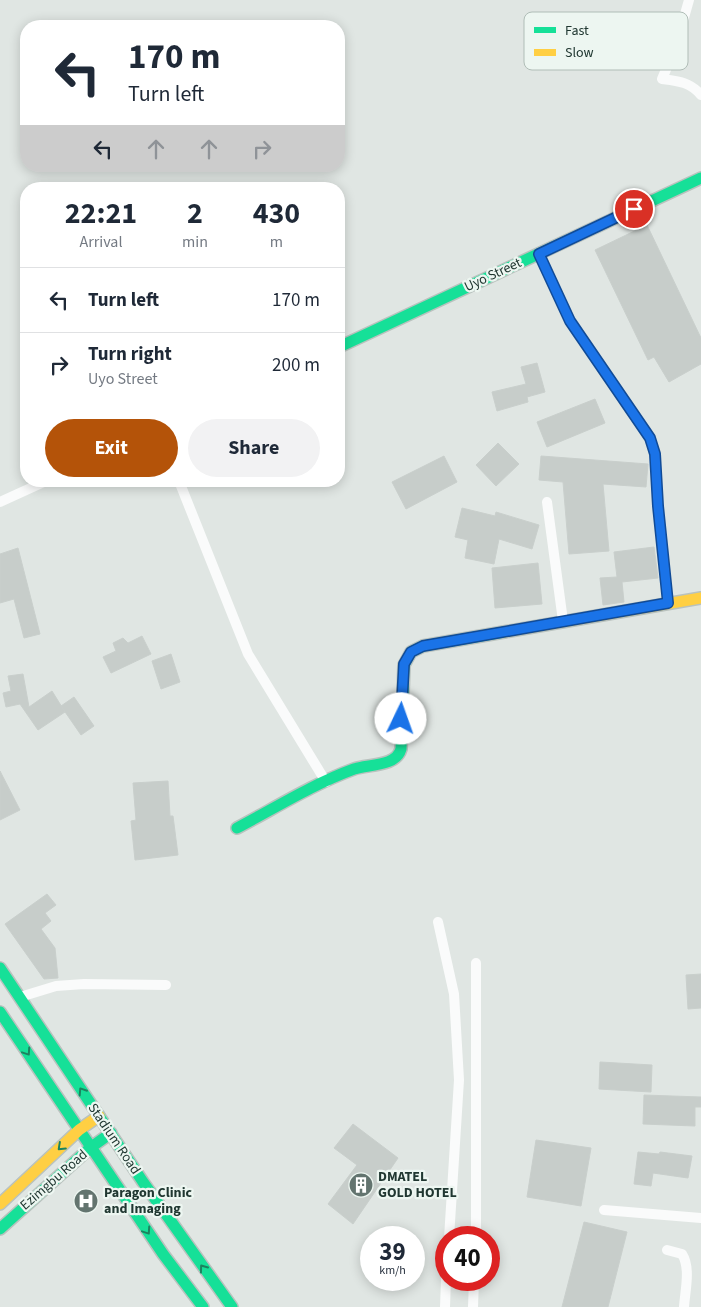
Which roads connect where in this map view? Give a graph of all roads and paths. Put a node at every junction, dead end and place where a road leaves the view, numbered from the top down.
1 (666, 70) edge
2 (701, 95) edge
3 (701, 178) edge
4 (539, 254) junction
5 (345, 344) edge
6 (33, 487) edge
7 (180, 487) edge
8 (0, 502) edge
9 (547, 502) dead end
10 (701, 598) edge
11 (668, 603) junction
12 (563, 621) junction
13 (326, 782) junction
14 (237, 828) dead end
15 (438, 922) dead end
16 (476, 963) dead end
17 (0, 968) edge
18 (166, 985) dead end
19 (20, 997) junction
20 (0, 1012) edge
21 (98, 1116) junction
22 (79, 1130) junction
23 (111, 1133) junction
24 (90, 1148) junction
25 (0, 1204) edge
26 (604, 1210) dead end
27 (701, 1215) edge
28 (450, 1226) edge
29 (476, 1226) edge
30 (0, 1229) edge
31 (667, 1250) dead end
32 (446, 1291) edge
33 (474, 1291) edge
34 (203, 1307) edge
35 (232, 1307) edge
36 (445, 1307) edge
37 (473, 1307) edge
38 (684, 1307) edge

1 - 2 street
3 - 4 main road, Uyo Street
4 - 5 main road, Uyo Street
4 - 11 street
6 - 8 street
7 - 13 street
9 - 12 street
10 - 11 main road
11 - 12 main road
12 - 13 main road
13 - 14 main road
15 - 28 street
16 - 29 street
17 - 19 main road, Stadium Road
18 - 19 street
21 -> 19 main road, Stadium Road
20 -> 22 main road, Stadium Road
21 - 22 main road, Ezimgbu Road
21 - 23 main road, Stadium Road
22 - 24 main road, Stadium Road
22 -> 25 main road, Ezimgbu Road
23 - 24 main road, Ezimgbu Road
35 -> 23 main road, Stadium Road
24 - 30 main road, Ezimgbu Road
24 -> 34 main road, Stadium Road
26 - 27 street
31 - 38 street
32 - 36 street
33 - 37 street

